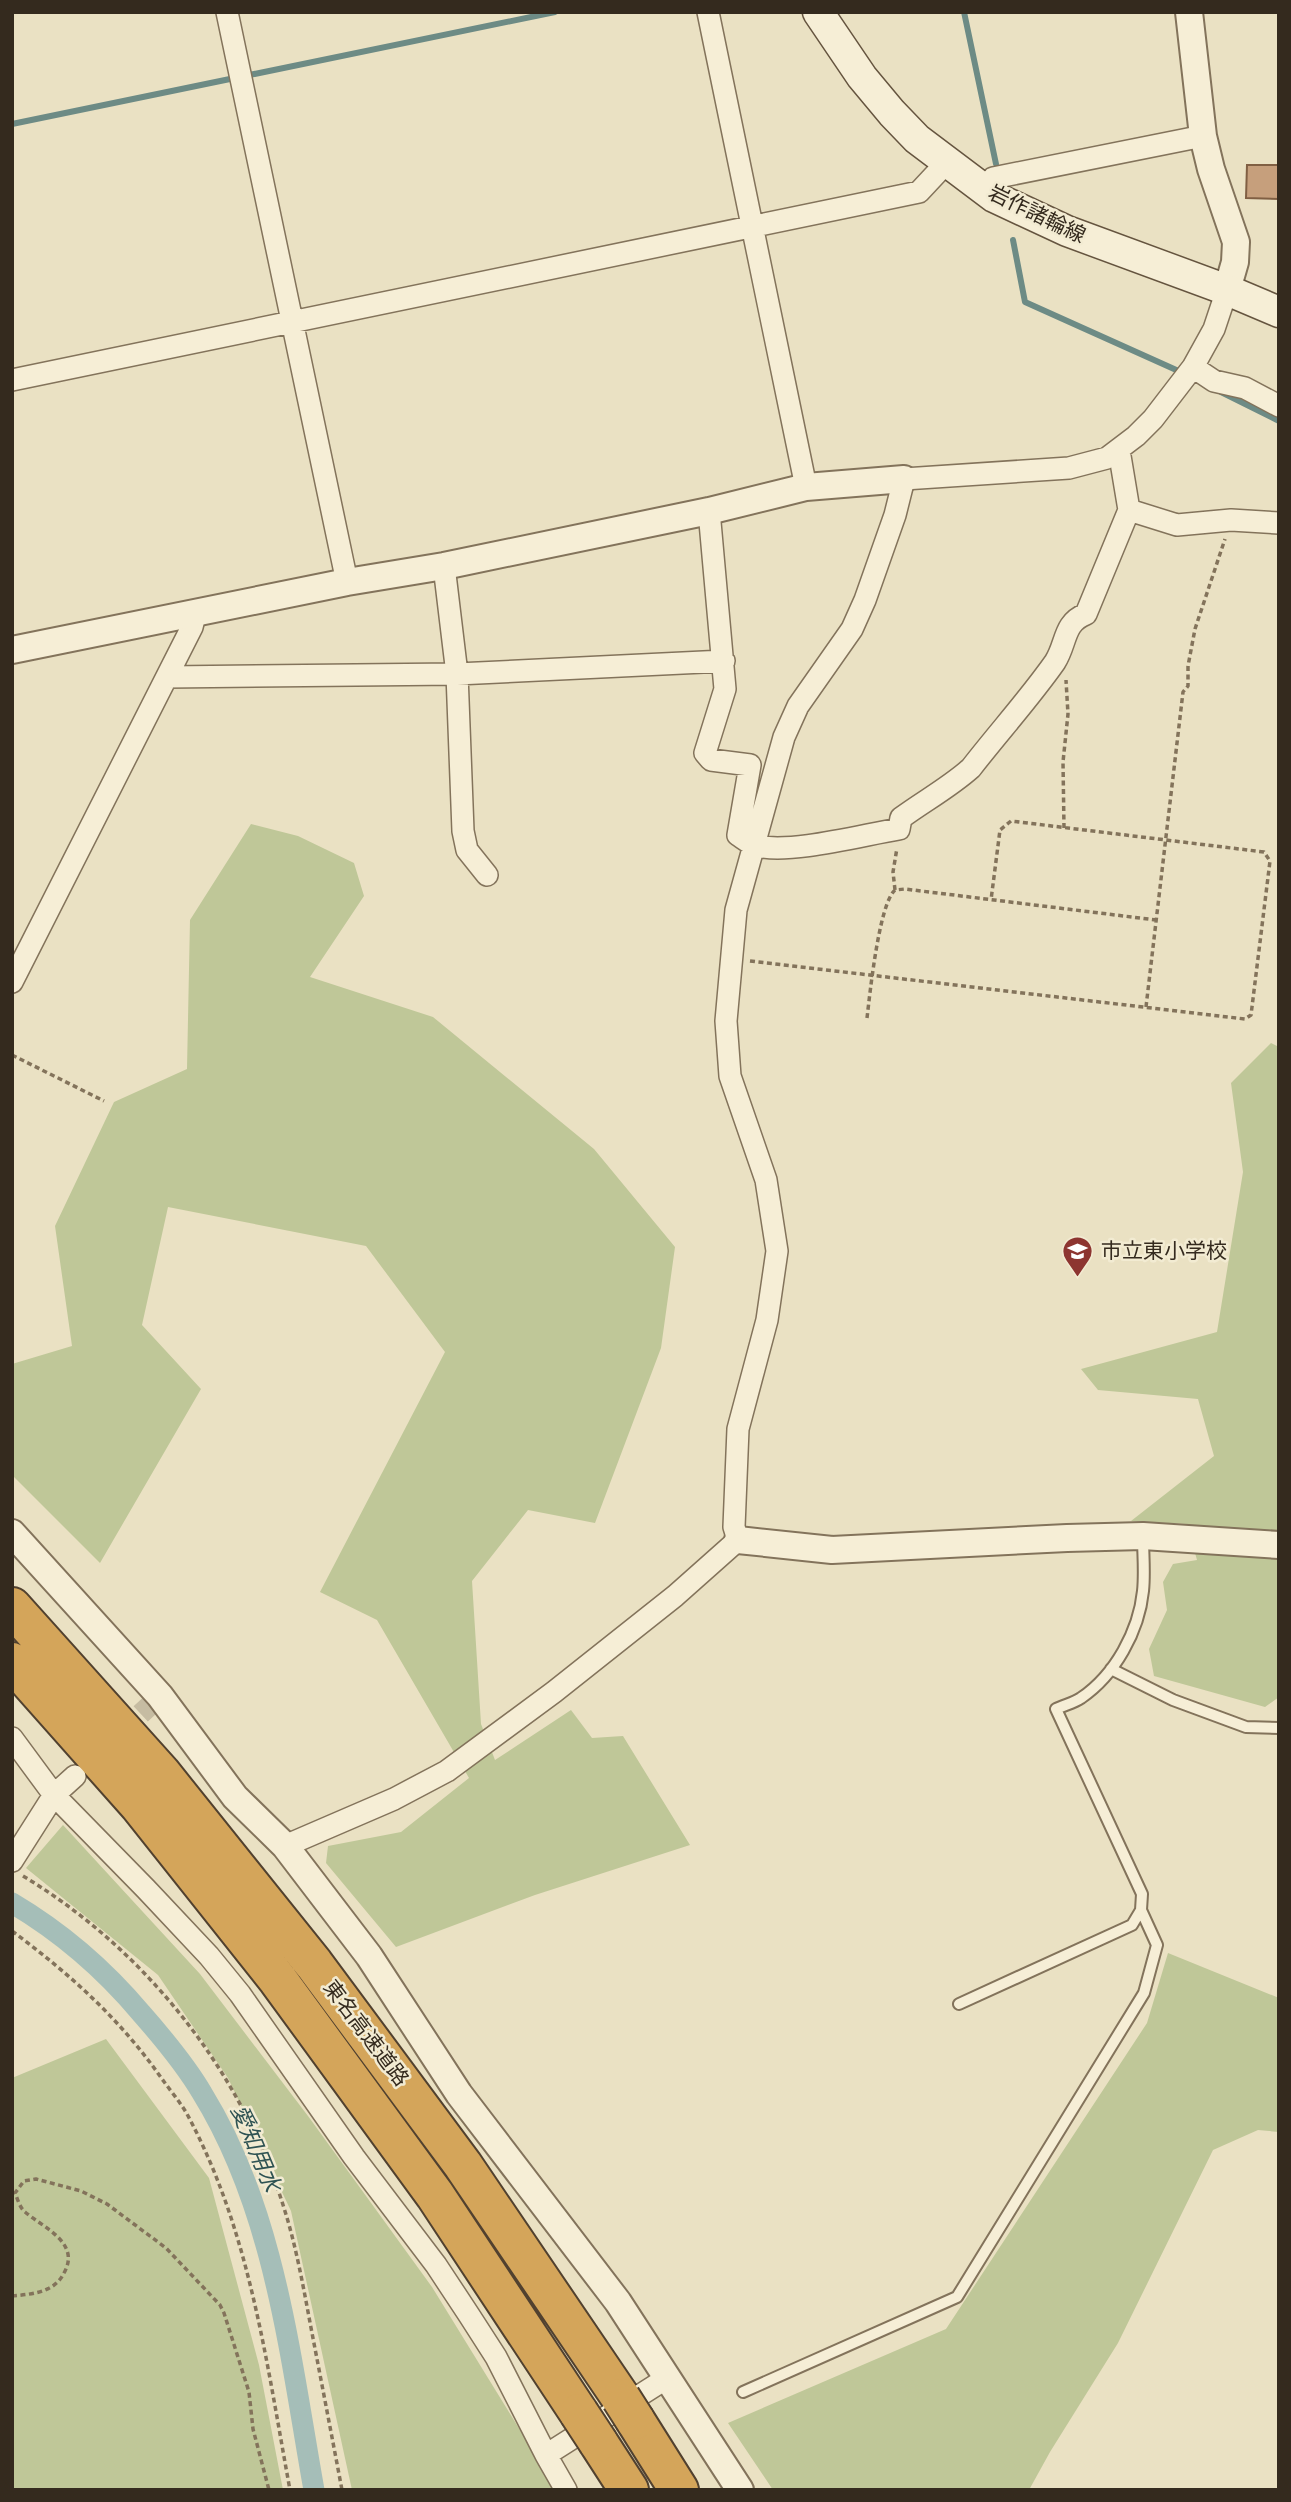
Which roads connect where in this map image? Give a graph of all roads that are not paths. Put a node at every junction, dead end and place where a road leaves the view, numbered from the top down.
1 (227, 12) edge
2 (708, 12) edge
3 (818, 12) edge
4 (1189, 12) edge
5 (1203, 136) junction
6 (947, 162) junction
7 (993, 178) dead end
8 (754, 226) junction
9 (1227, 290) junction
10 (1279, 312) edge
11 (293, 323) junction
12 (1193, 367) junction
13 (12, 380) edge
14 (1279, 406) edge
15 (1119, 450) junction
16 (904, 479) junction
17 (806, 487) junction
18 (1129, 510) junction
19 (709, 511) junction
20 (1279, 523) edge
21 (444, 566) junction
22 (347, 582) junction
23 (196, 611) junction
24 (12, 650) edge
25 (724, 660) junction
26 (457, 674) junction
27 (167, 677) junction
28 (755, 846) junction
29 (486, 875) dead end
30 (12, 982) edge
31 (12, 1533) edge
32 (1143, 1536) junction
33 (738, 1540) junction
34 (1279, 1545) edge
35 (12, 1607) edge
36 (12, 1662) edge
37 (1111, 1669) junction
38 (1279, 1728) edge
39 (12, 1738) edge
40 (75, 1776) dead end
41 (54, 1795) junction
42 (285, 1846) junction
43 (12, 1861) edge
44 (1141, 1910) junction
45 (959, 2004) dead end
46 (667, 2378) junction
47 (743, 2392) dead end
48 (546, 2455) junction
49 (566, 2490) edge
50 (629, 2490) edge
51 (679, 2490) edge
52 (740, 2490) edge

1 - 11 street
2 - 8 street
3 - 6 main road, 岩作諸輪線
4 - 5 street
5 - 7 street
5 - 9 street
6 - 8 street
6 - 9 main road, 岩作諸輪線
8 - 11 street
8 - 17 street
9 - 10 main road, 岩作諸輪線
9 - 12 street
11 - 13 street
11 - 22 street
12 - 14 street
12 - 15 street
15 - 16 street
15 - 18 street
16 - 17 street
16 - 28 street
17 - 19 street
18 - 20 street
18 - 28 street
19 - 21 street
19 - 25 street
21 - 22 street
21 - 26 street
22 - 23 street
23 - 24 street
23 - 27 street
25 - 26 street
25 - 28 street
26 - 27 street
26 - 29 street
27 - 30 street
28 - 33 street
31 - 42 street
32 - 33 street
32 - 34 street
32 - 37 lane
33 - 42 street
35 - 51 highway, 東名高速道路
36 - 50 highway, 東名高速道路
37 - 38 lane
37 - 44 lane
39 - 41 street
40 - 41 street
41 - 43 street
41 - 48 street
42 - 46 street
44 - 45 lane
44 - 47 lane
46 - 48 street
46 - 52 street
48 - 49 street

